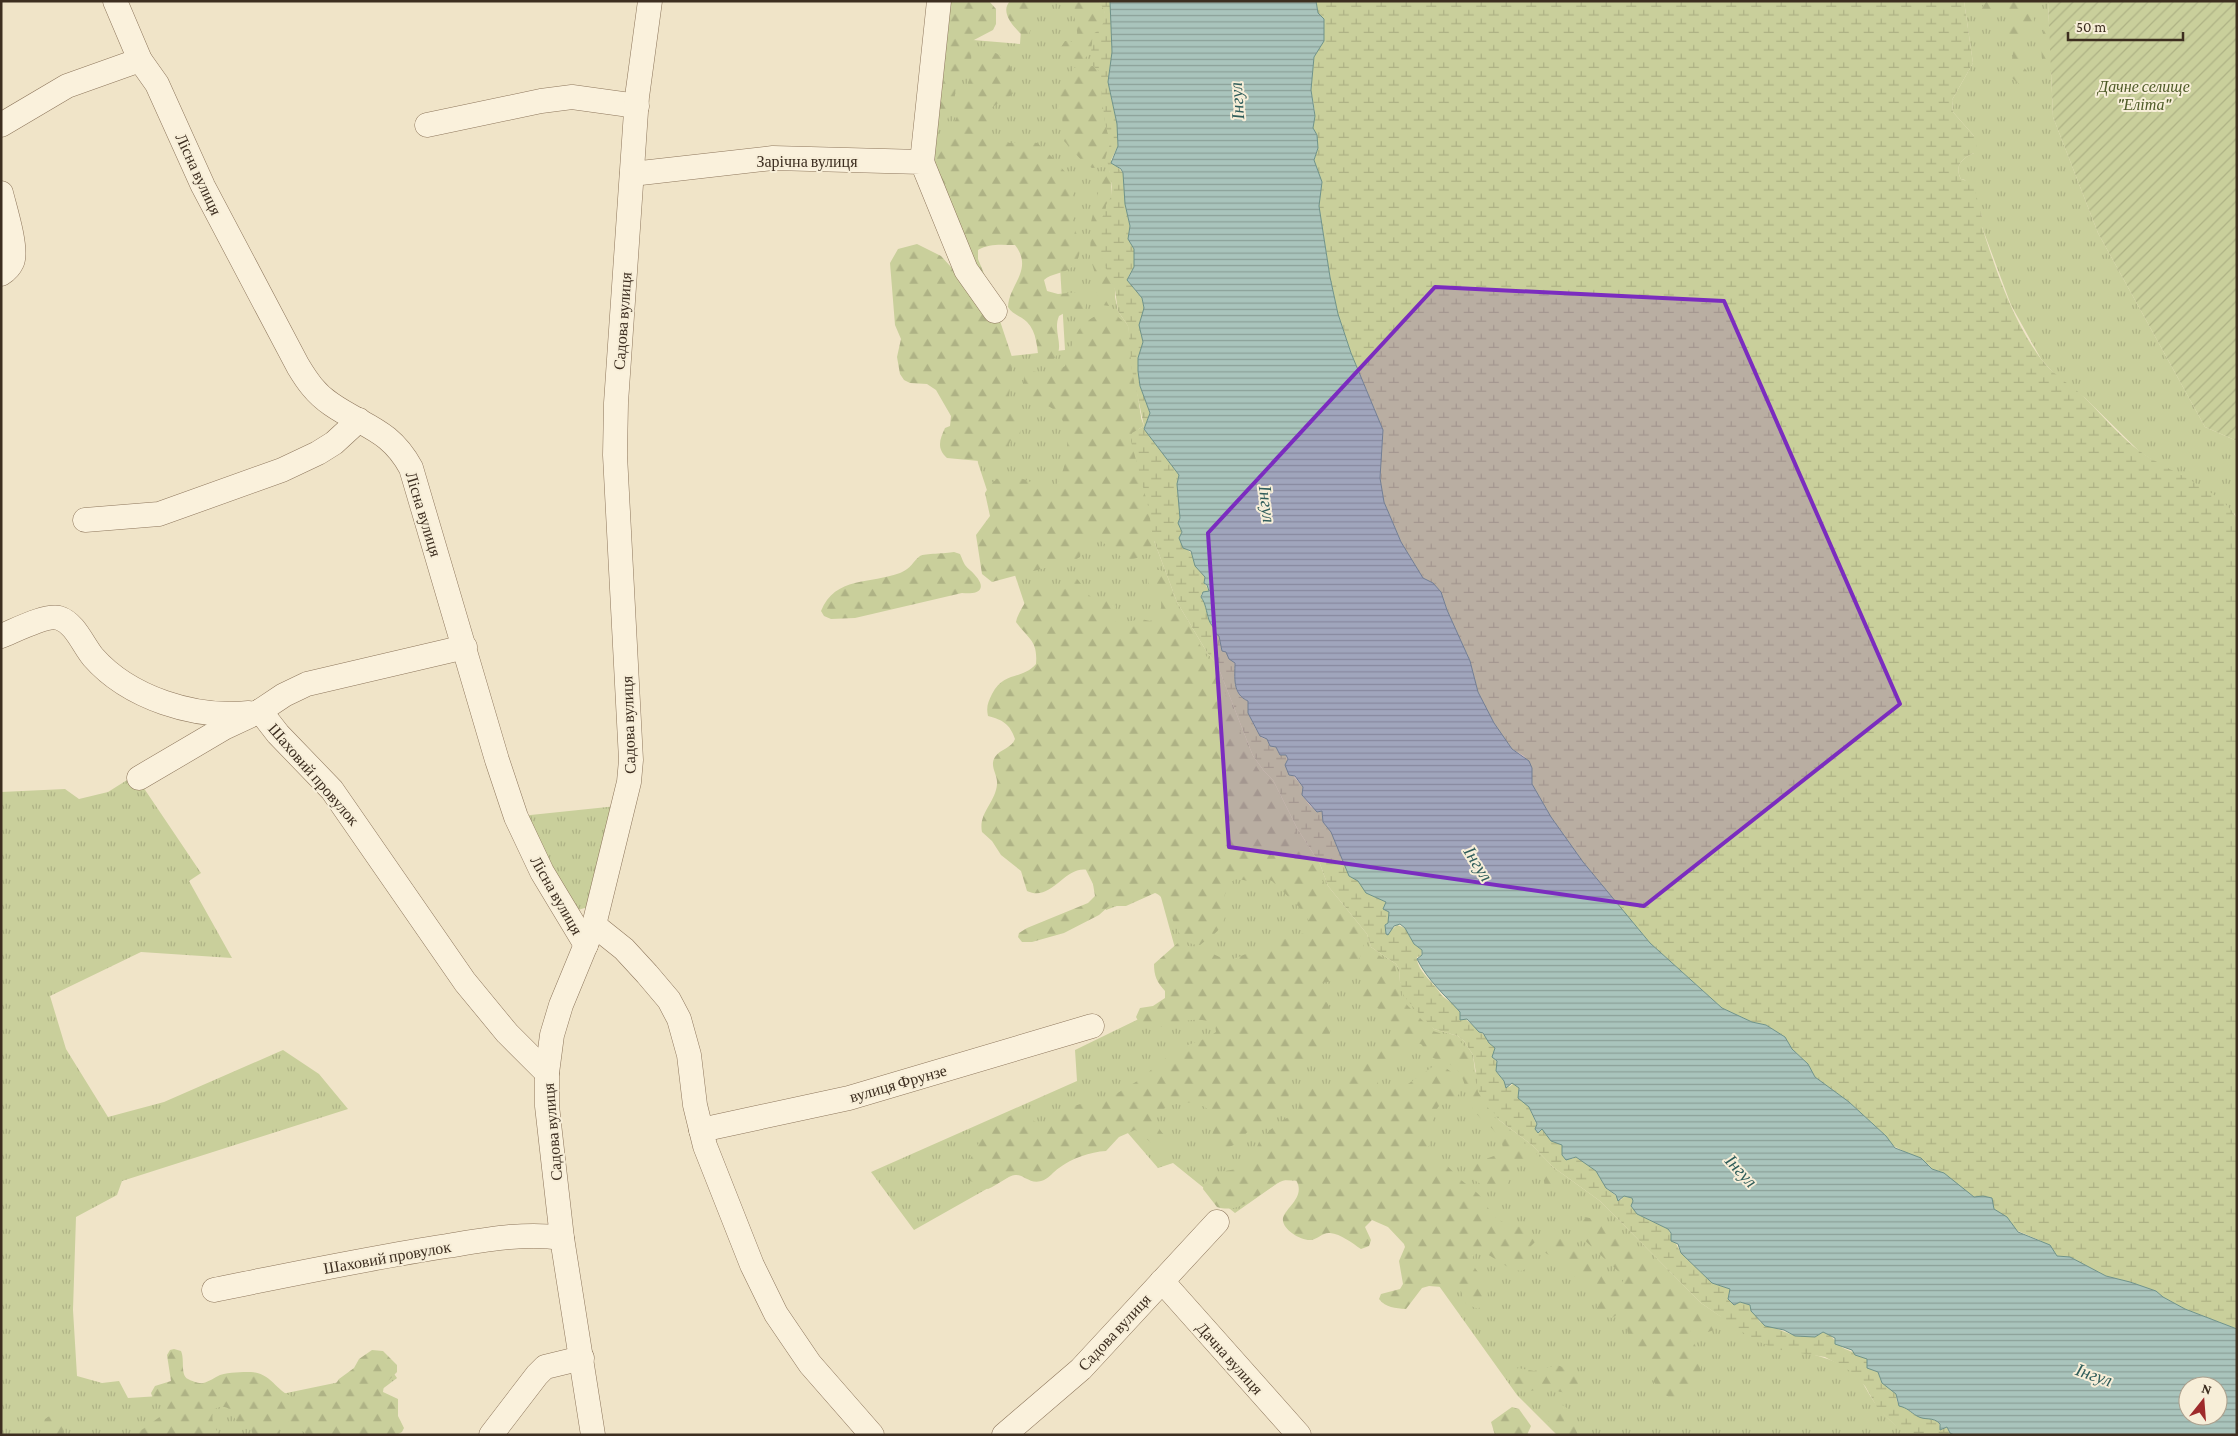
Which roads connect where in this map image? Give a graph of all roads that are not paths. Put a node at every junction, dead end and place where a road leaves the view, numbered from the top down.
1 (115, 1) edge
2 (650, 1) edge
3 (939, 1) edge
4 (140, 60) junction
5 (637, 106) junction
6 (427, 124) dead end
7 (1, 125) edge
8 (922, 162) junction
9 (632, 174) junction
10 (1, 192) edge
11 (1, 274) edge
12 (995, 311) dead end
13 (359, 420) junction
14 (84, 520) dead end
15 (1, 636) edge
16 (465, 647) junction
17 (260, 711) junction
18 (139, 778) dead end
19 (590, 935) junction
20 (1092, 1026) dead end
21 (547, 1073) junction
22 (701, 1130) junction
23 (1217, 1222) dead end
24 (562, 1238) junction
25 (1162, 1282) junction
26 (214, 1290) dead end
27 (582, 1358) junction
28 (491, 1435) edge
29 (593, 1435) edge
30 (872, 1435) edge
31 (1004, 1435) edge
32 (1298, 1435) edge

1 - 4 street, Лісна вулиця
2 - 5 street, Садова вулиця
3 - 8 street
4 - 7 street
4 - 13 street, Лісна вулиця
5 - 6 street
5 - 9 street, Садова вулиця
8 - 9 street, Зарічна вулиця
8 - 12 street
9 - 19 street, Садова вулиця
10 - 11 street
13 - 14 street
13 - 16 street, Лісна вулиця
15 - 17 street, Шаховий провулок
16 - 17 street
16 - 19 street, Лісна вулиця
17 - 18 street
17 - 21 street, Шаховий провулок
19 - 21 street, Садова вулиця
19 - 22 street
20 - 22 street, вулиця Фрунзе
21 - 24 street, Садова вулиця
22 - 30 street
23 - 25 street, Садова вулиця
24 - 26 street, Шаховий провулок
24 - 27 street, Садова вулиця
25 - 31 street, Садова вулиця
25 - 32 street, Дачна вулиця
27 - 28 street
27 - 29 street, Садова вулиця

